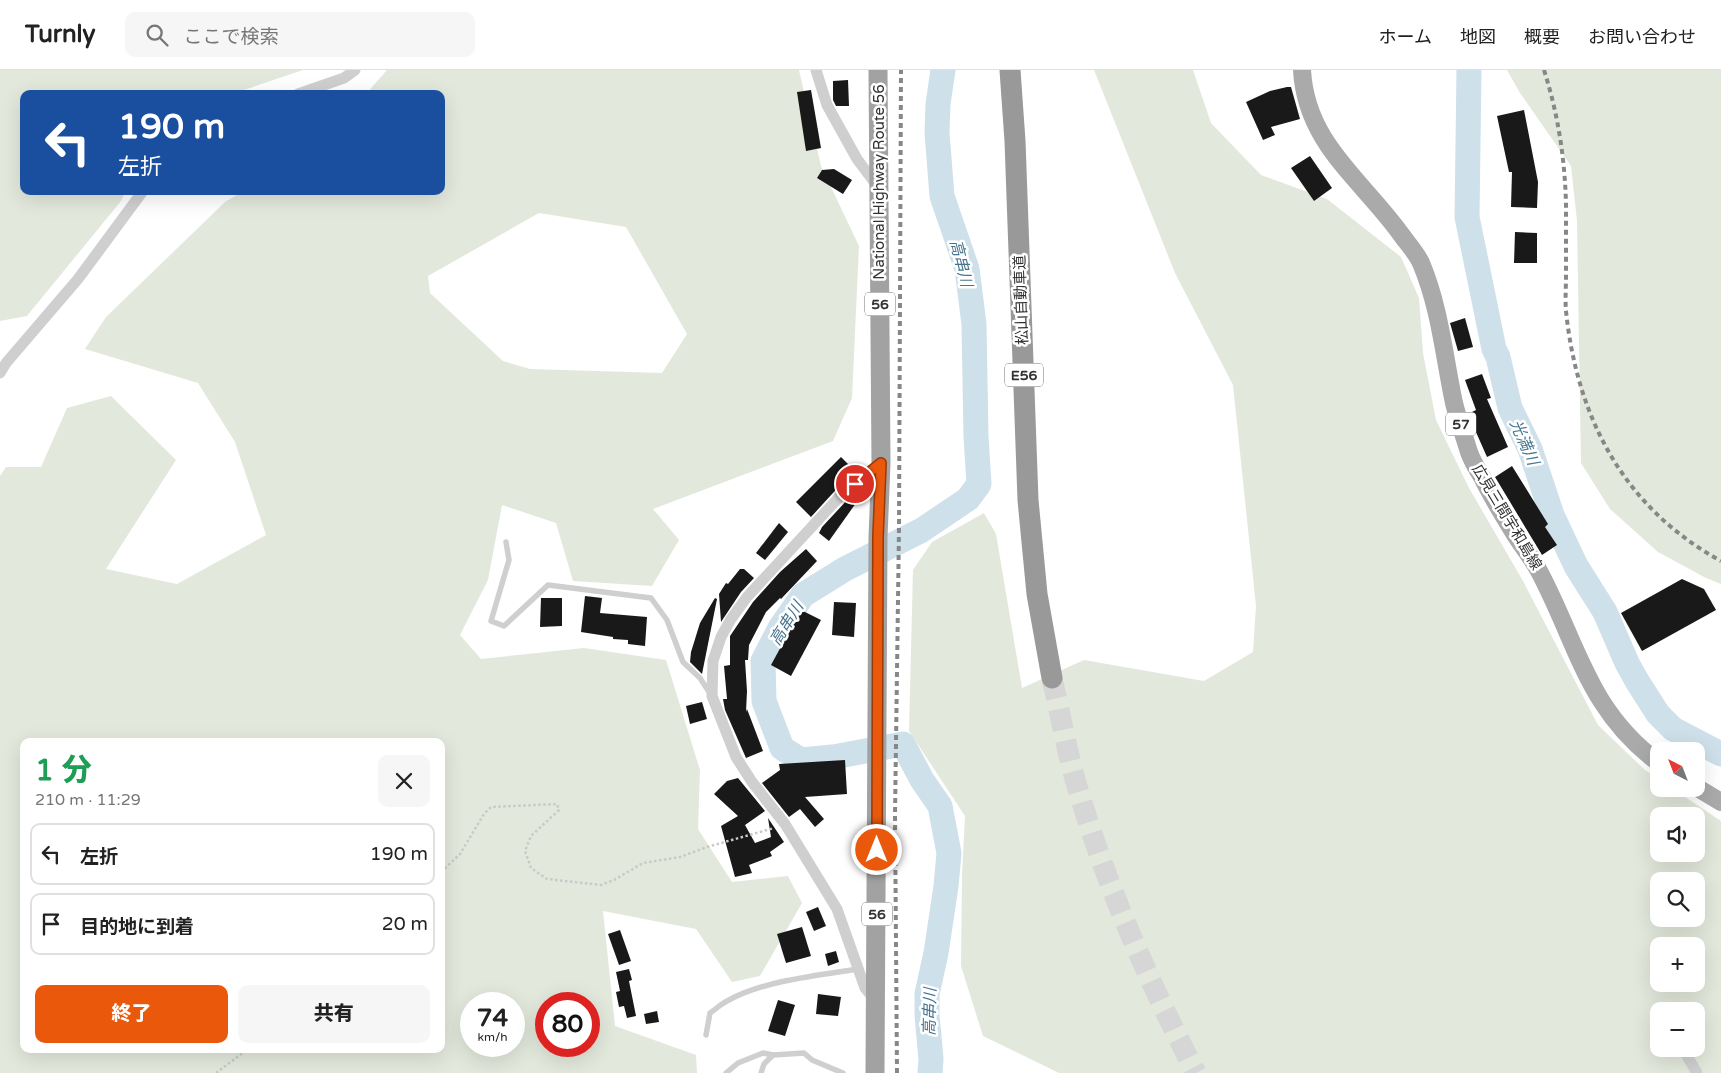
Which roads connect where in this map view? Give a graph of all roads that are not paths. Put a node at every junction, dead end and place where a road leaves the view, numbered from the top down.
1 (355, 70) edge
2 (816, 70) edge
3 (878, 70) edge
4 (1010, 70) edge
5 (1302, 70) edge
6 (310, 90) edge
7 (879, 188) junction
8 (140, 195) edge
9 (0, 372) edge
10 (881, 463) junction
11 (506, 542) dead end
12 (1052, 678) tunnel mouth
13 (712, 696) junction
14 (1650, 756) edge
15 (1705, 792) edge
16 (1721, 802) edge
17 (858, 969) junction
18 (876, 1001) junction
19 (706, 1035) dead end
20 (774, 1055) junction
21 (1688, 1057) edge
22 (825, 1067) junction
23 (726, 1073) edge
24 (761, 1073) edge
25 (821, 1073) edge
26 (843, 1073) edge
27 (875, 1073) edge
28 (1697, 1073) edge

1 - 6 street
2 - 7 street
3 - 7 highway, National Highway Route 56 / 56
4 - 12 highway, 松山自動車道 / E56
5 - 14 main road, 広見三間宇和島線 / 57
7 - 10 highway, National Highway Route 56 / 56
8 - 9 street
10 - 13 street
10 - 18 highway, National Highway Route 56 / 56
11 - 13 lane
13 - 17 street
15 - 16 main road
17 - 18 street
17 - 19 lane
18 - 27 highway, National Highway Route 56 / 56
20 - 22 lane
20 - 23 lane
20 - 24 lane
21 - 28 street
22 - 25 lane
22 - 26 lane

